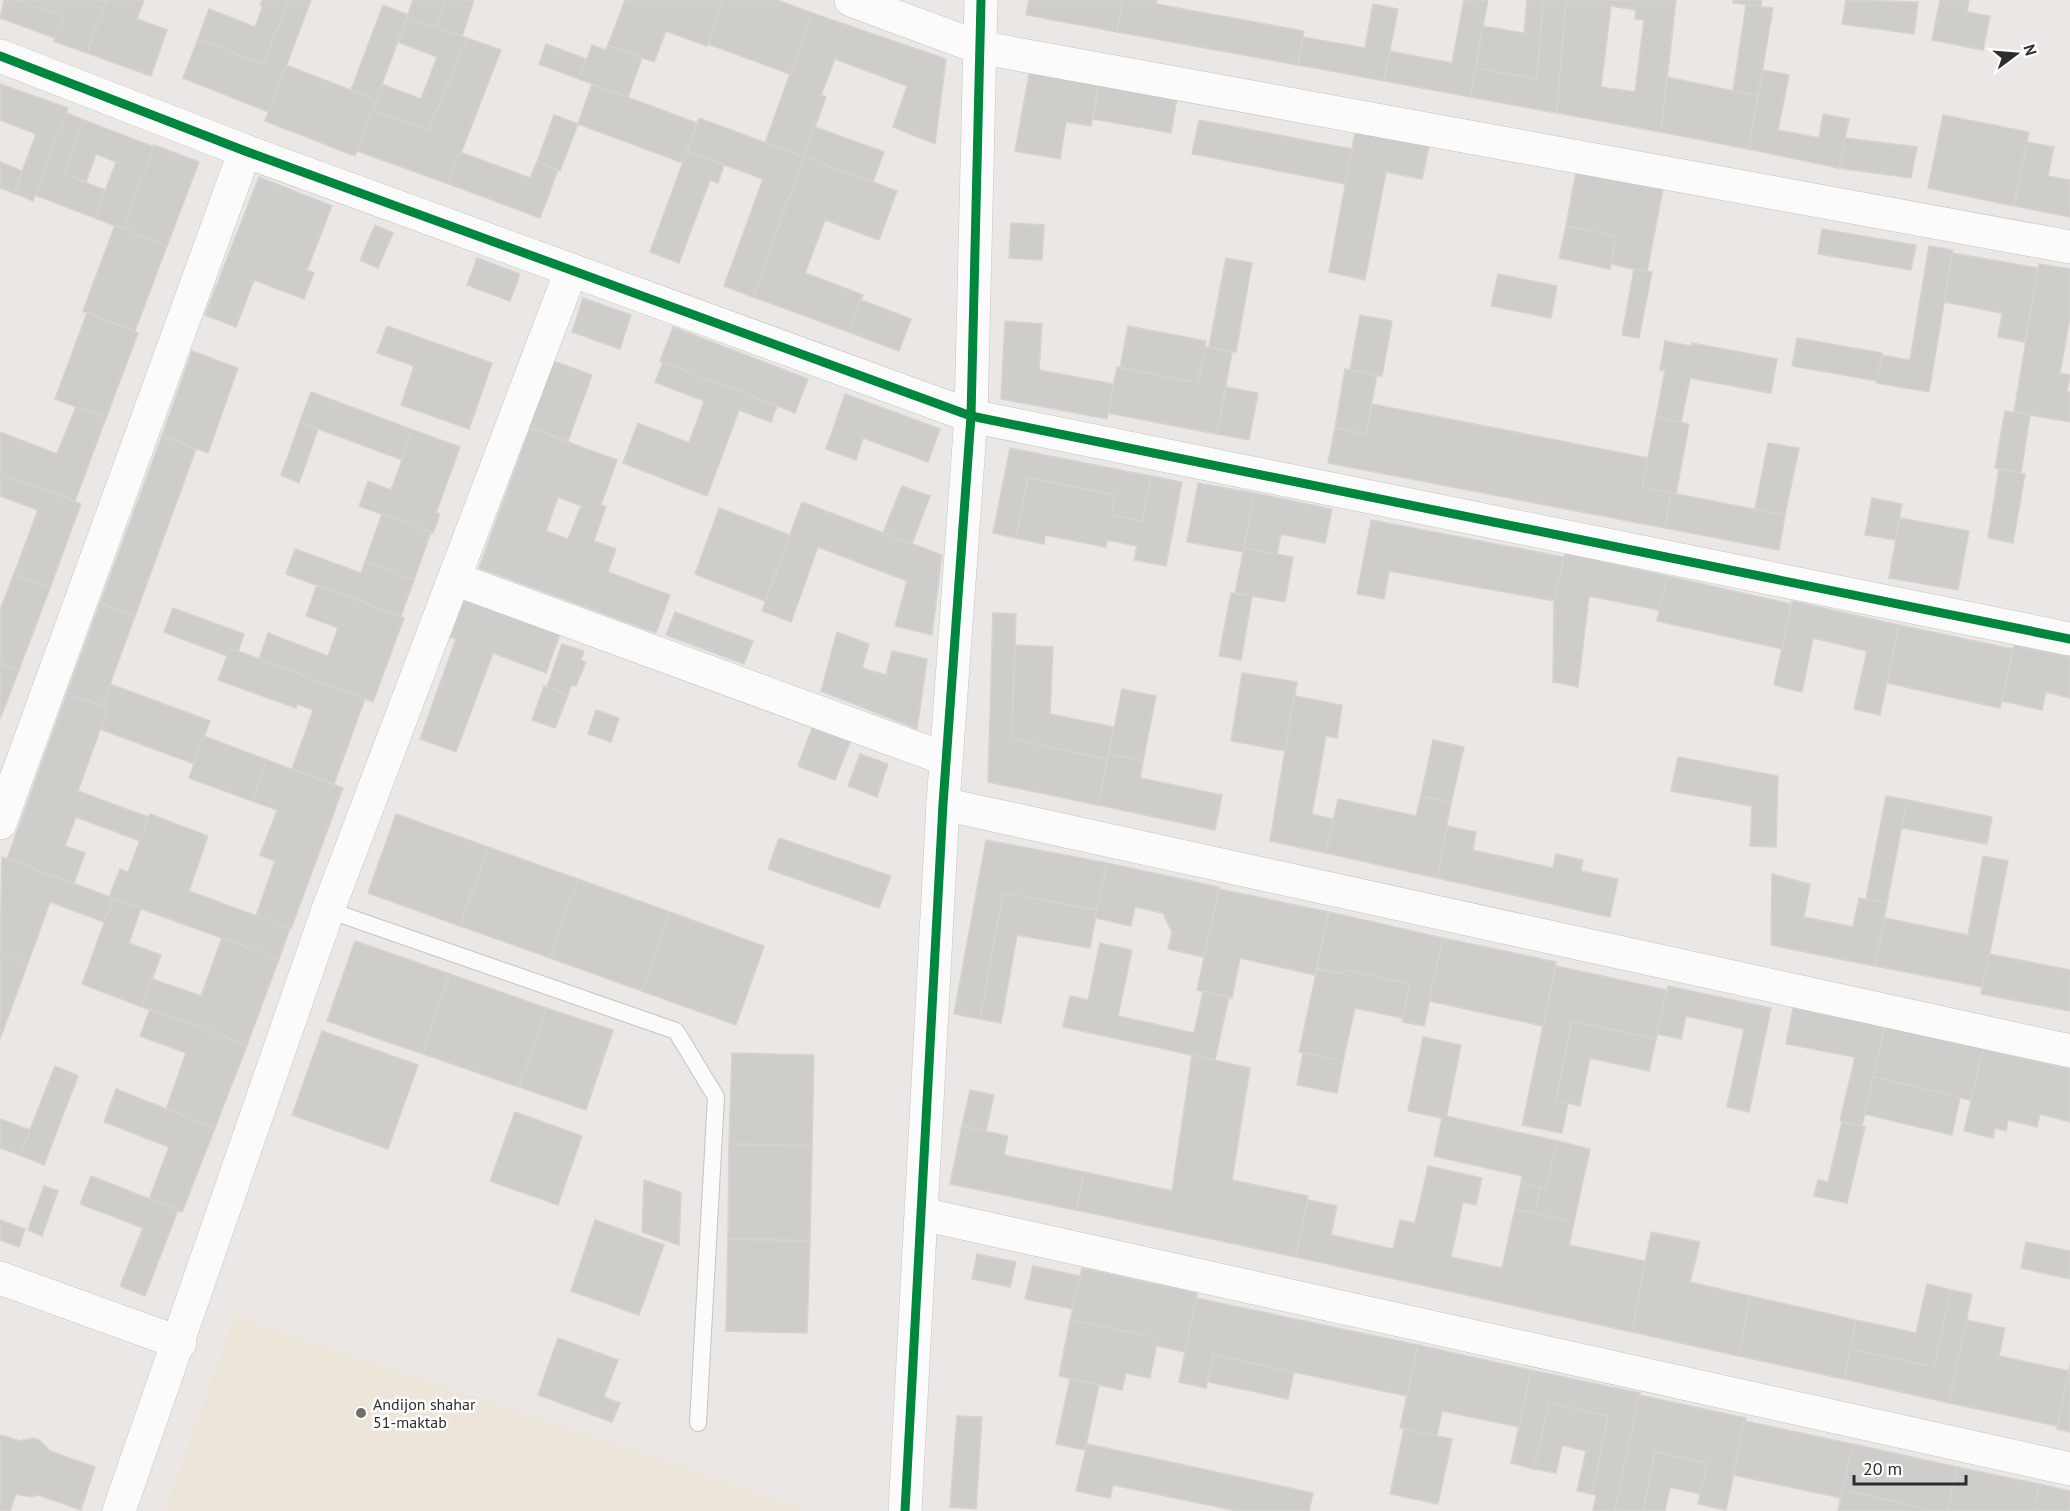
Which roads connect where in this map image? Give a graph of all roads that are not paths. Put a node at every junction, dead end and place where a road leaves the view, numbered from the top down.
1 (850, 0) edge
2 (981, 0) edge
3 (978, 47) junction
4 (0, 56) edge
5 (245, 152) junction
6 (2070, 247) edge
7 (571, 271) junction
8 (971, 416) junction
9 (455, 579) junction
10 (2070, 639) edge
11 (946, 759) junction
12 (943, 804) junction
13 (0, 823) edge
14 (328, 910) junction
15 (2070, 1051) edge
16 (922, 1214) junction
17 (0, 1278) edge
18 (180, 1343) junction
19 (698, 1424) dead end
20 (2070, 1469) edge
21 (119, 1511) edge
22 (905, 1511) edge

1 - 3 street
2 - 3 street
3 - 6 street
3 - 8 street
4 - 5 street
5 - 7 street
5 - 13 street
7 - 8 street
7 - 9 street
8 - 10 street
8 - 11 street
9 - 11 street
9 - 14 street
11 - 12 street
12 - 15 street
12 - 16 street
14 - 18 street
14 - 19 lane
16 - 20 street
16 - 22 street
17 - 18 street
18 - 21 street

